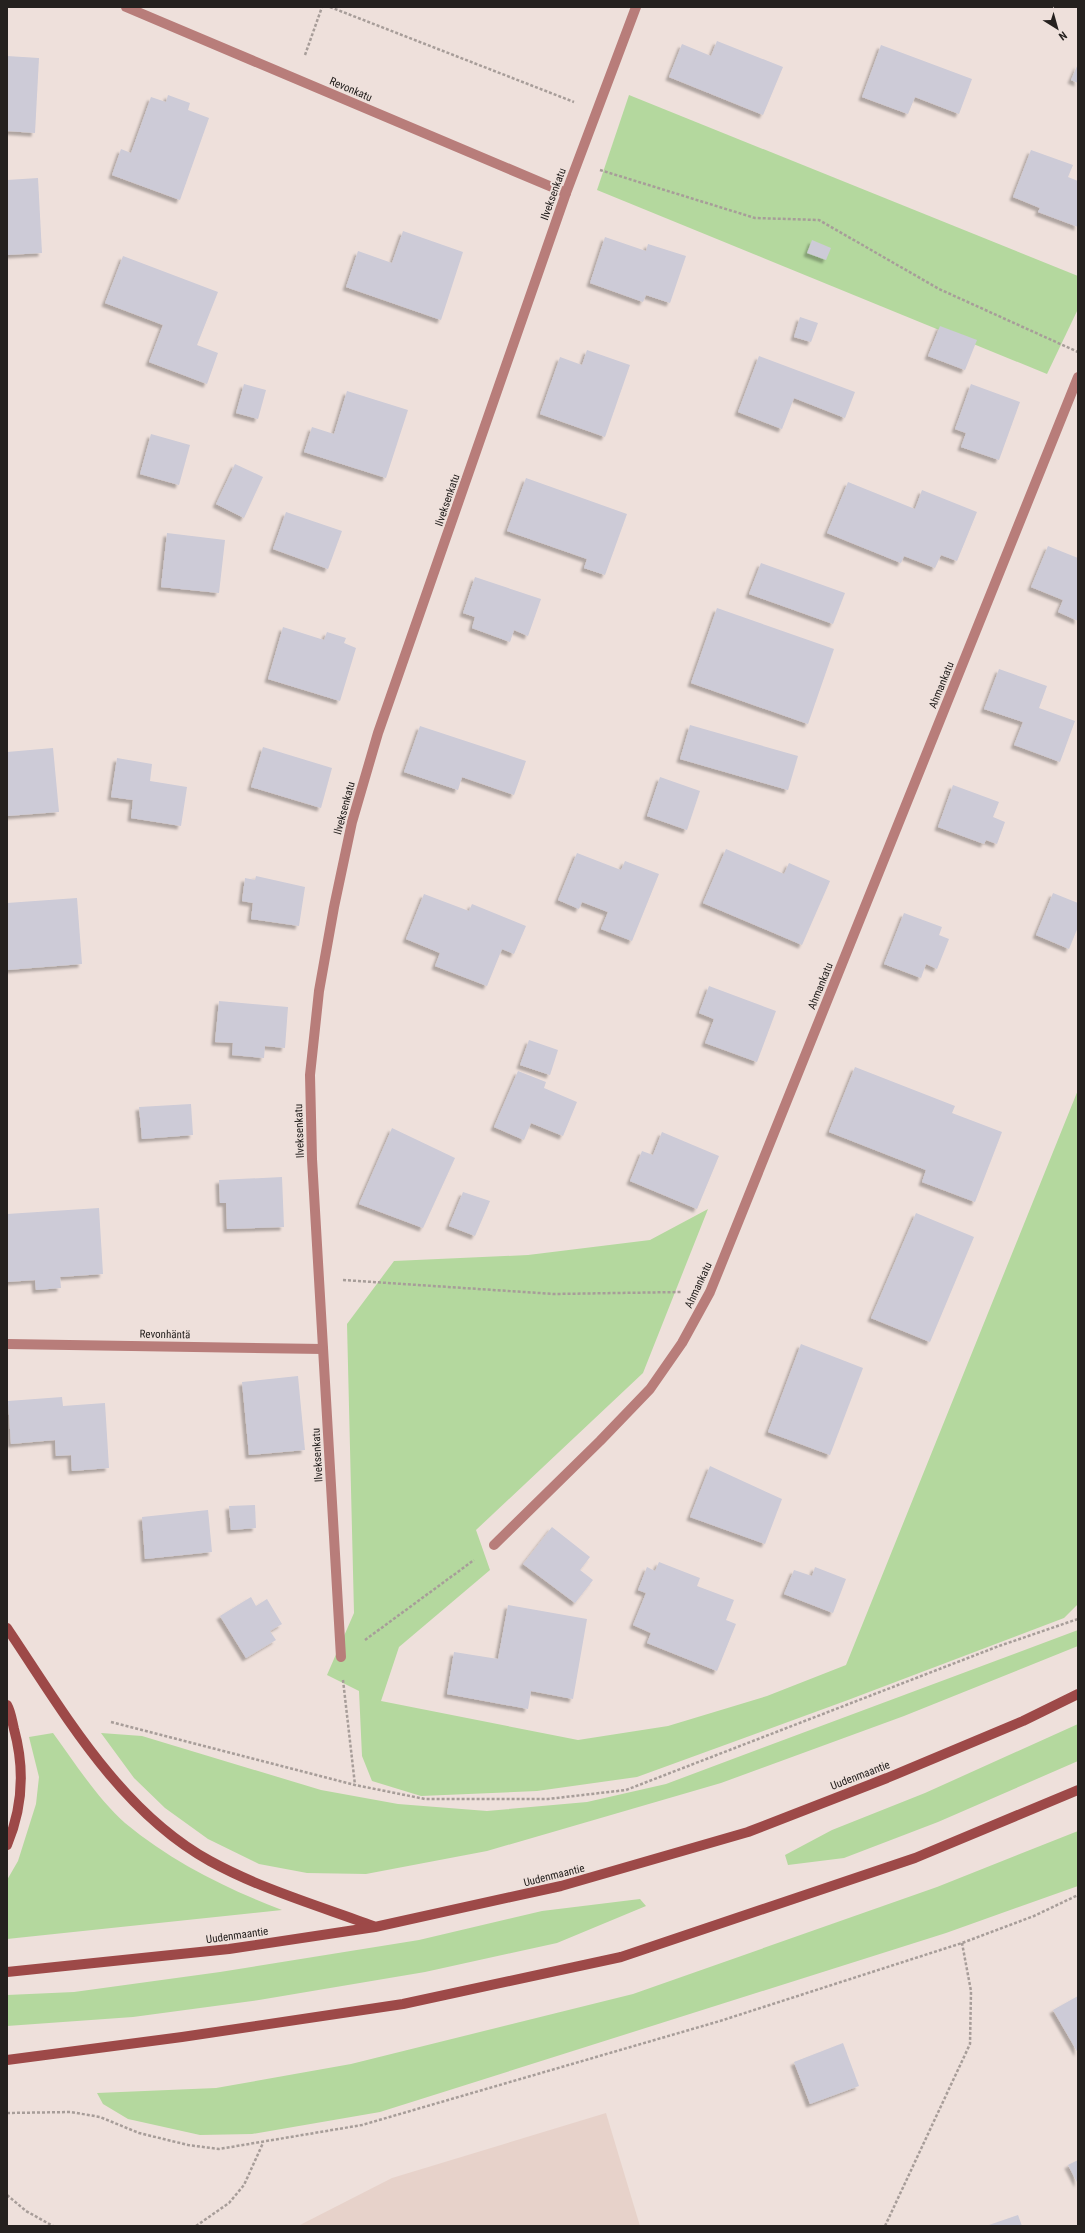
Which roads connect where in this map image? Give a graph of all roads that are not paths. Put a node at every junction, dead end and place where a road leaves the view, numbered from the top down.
1 (126, 7) edge
2 (636, 7) edge
3 (566, 193) junction
4 (1078, 377) edge
5 (7, 1344) edge
6 (323, 1349) junction
7 (494, 1545) road end
8 (7, 1628) edge
9 (341, 1657) road end
10 (1078, 1694) edge
11 (7, 1705) edge
12 (1078, 1790) edge
13 (7, 1845) edge
14 (375, 1927) junction
15 (7, 1972) edge
16 (7, 2060) edge

1 - 3 street, Revonkatu
2 - 3 street, Ilveksenkatu
3 - 6 street, Ilveksenkatu
4 - 7 street, Ahmankatu
5 - 6 street, Revonhäntä
6 - 9 street, Ilveksenkatu
8 - 14 main road
10 - 14 main road, Uudenmaantie
11 - 13 main road
12 - 16 main road
14 - 15 main road, Uudenmaantie

